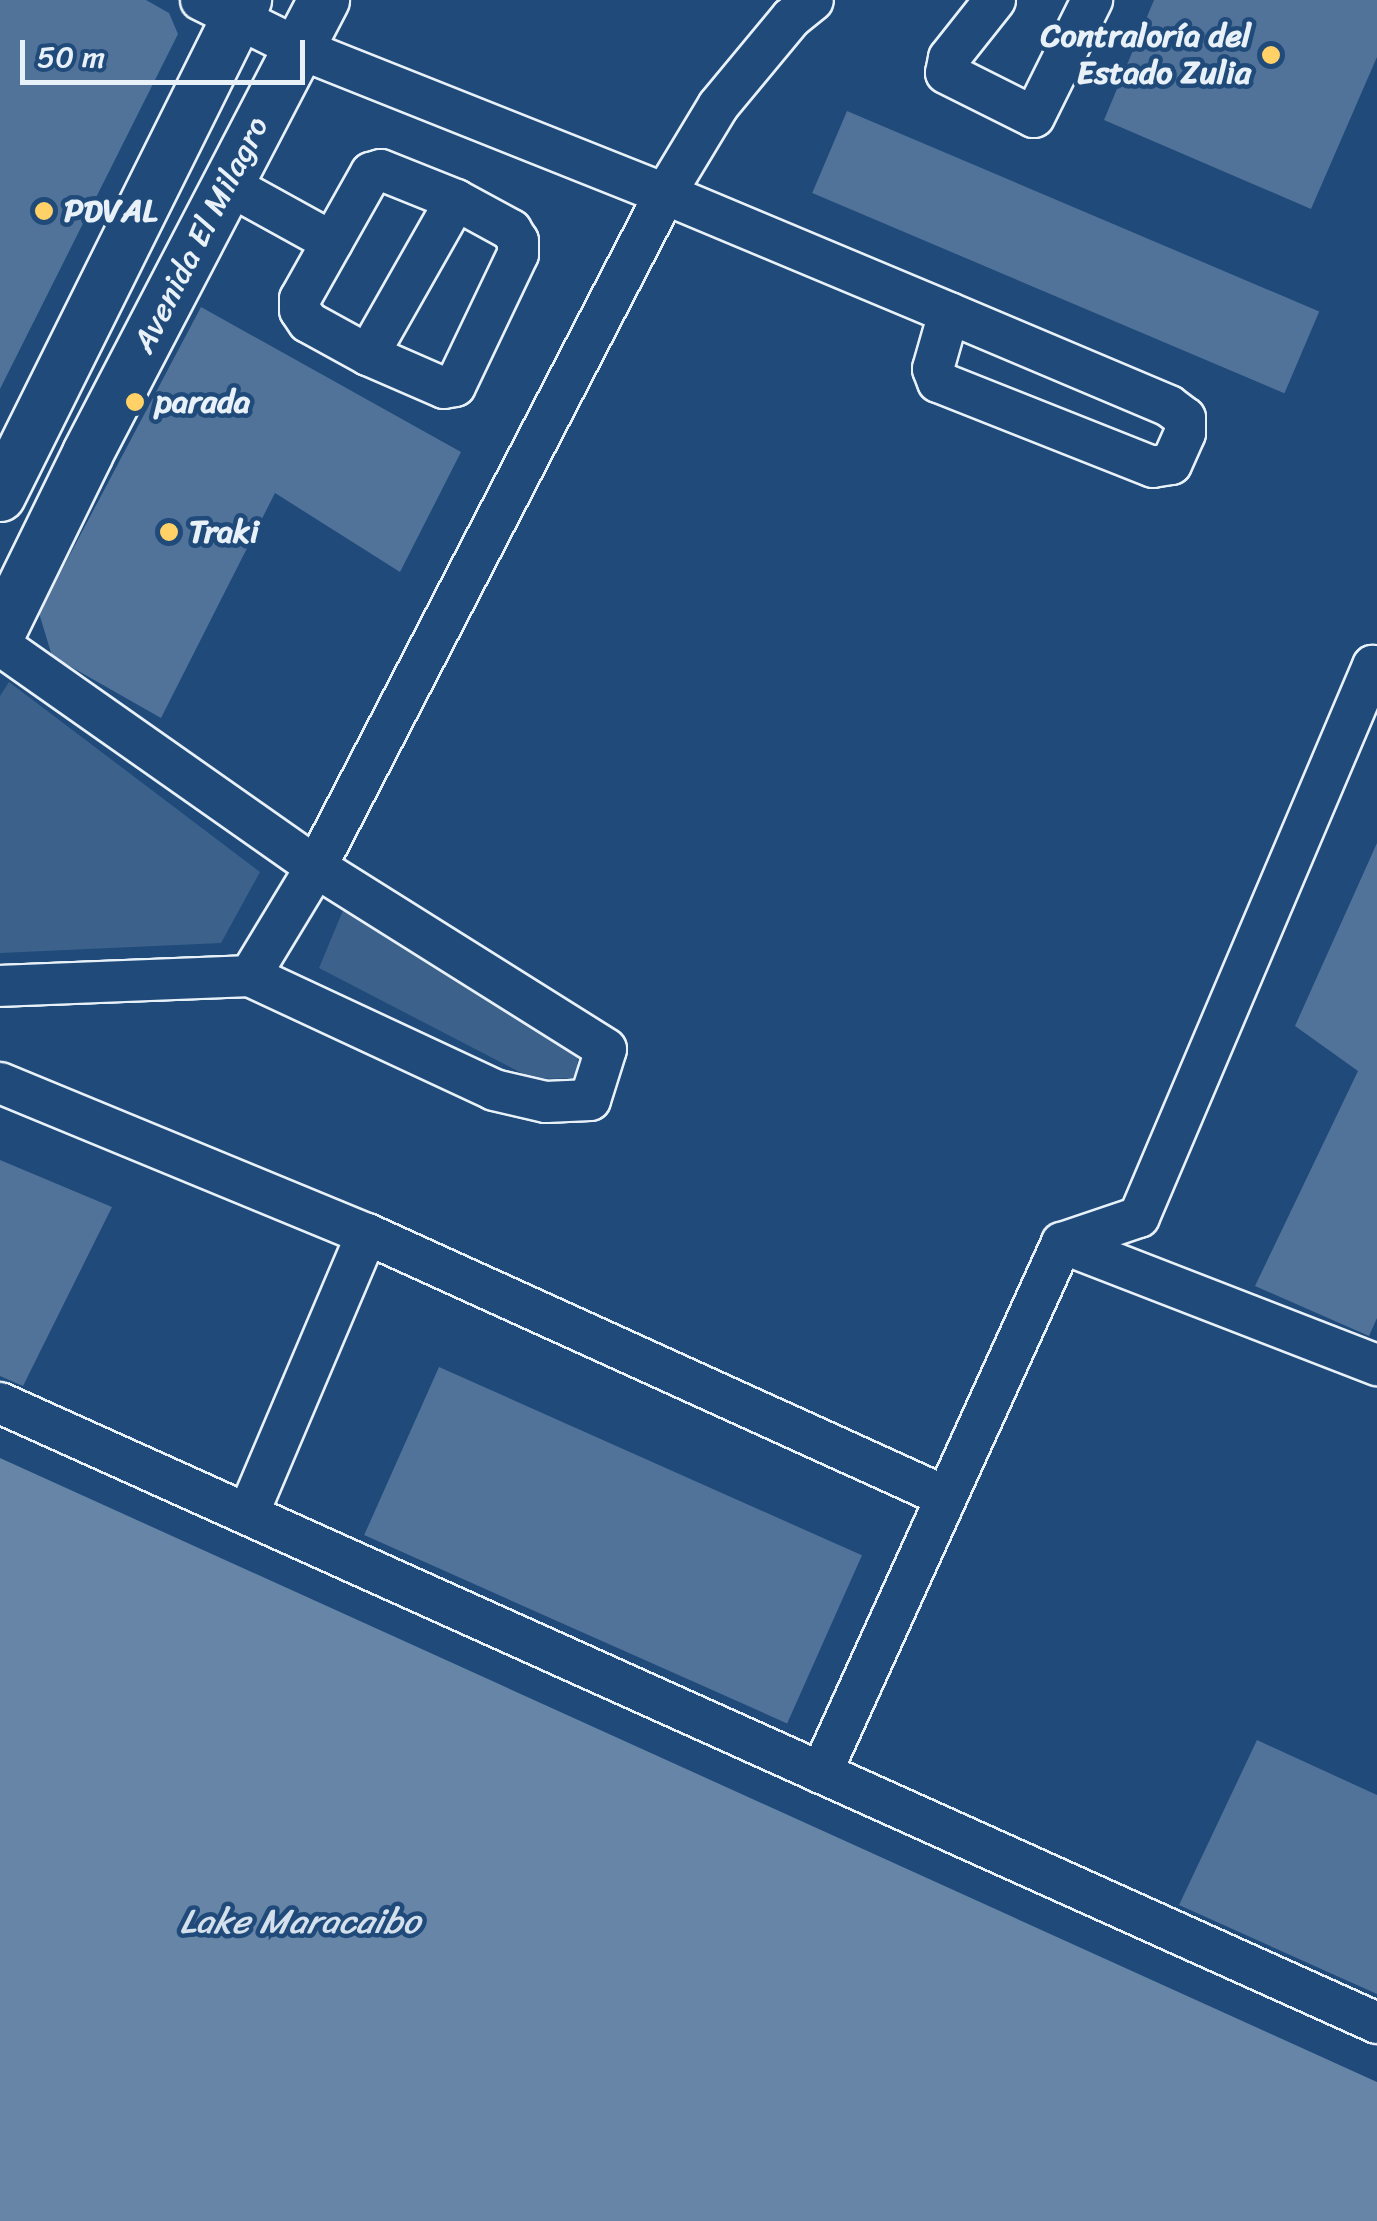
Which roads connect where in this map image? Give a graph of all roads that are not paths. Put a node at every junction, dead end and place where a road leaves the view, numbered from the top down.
1 (324, 0) edge
2 (813, 0) edge
3 (995, 0) edge
4 (1092, 0) edge
5 (228, 6) edge
6 (298, 48) junction
7 (227, 184) junction
8 (666, 194) junction
9 (456, 200) junction
10 (332, 242) junction
11 (949, 313) junction
12 (368, 354) junction
13 (0, 496) edge
14 (0, 634) edge
15 (0, 645) edge
16 (1376, 663) edge
17 (316, 866) junction
18 (250, 976) junction
19 (0, 986) edge
20 (0, 1083) edge
21 (367, 1234) junction
22 (1062, 1242) junction
23 (1377, 1365) edge
24 (0, 1403) edge
25 (946, 1497) junction
26 (248, 1514) junction
27 (821, 1773) junction
28 (1377, 2023) edge

1 - 6 main road, Avenida El Milagro
2 - 8 street
3 - 4 street
5 - 6 street
5 - 13 main road, Avenida El Milagro
6 - 7 main road, Avenida El Milagro
6 - 8 street
7 - 10 street
7 - 14 main road, Avenida El Milagro
8 - 11 street
8 - 17 street
9 - 10 street
9 - 12 street
9 - 12 street
10 - 12 street
11 - 11 street
15 - 17 street
16 - 22 street
17 - 18 street
17 - 18 street
18 - 19 street
20 - 21 street
21 - 25 street
21 - 26 street
22 - 23 street
22 - 25 street
24 - 26 street
25 - 27 street
26 - 27 street
27 - 28 street

